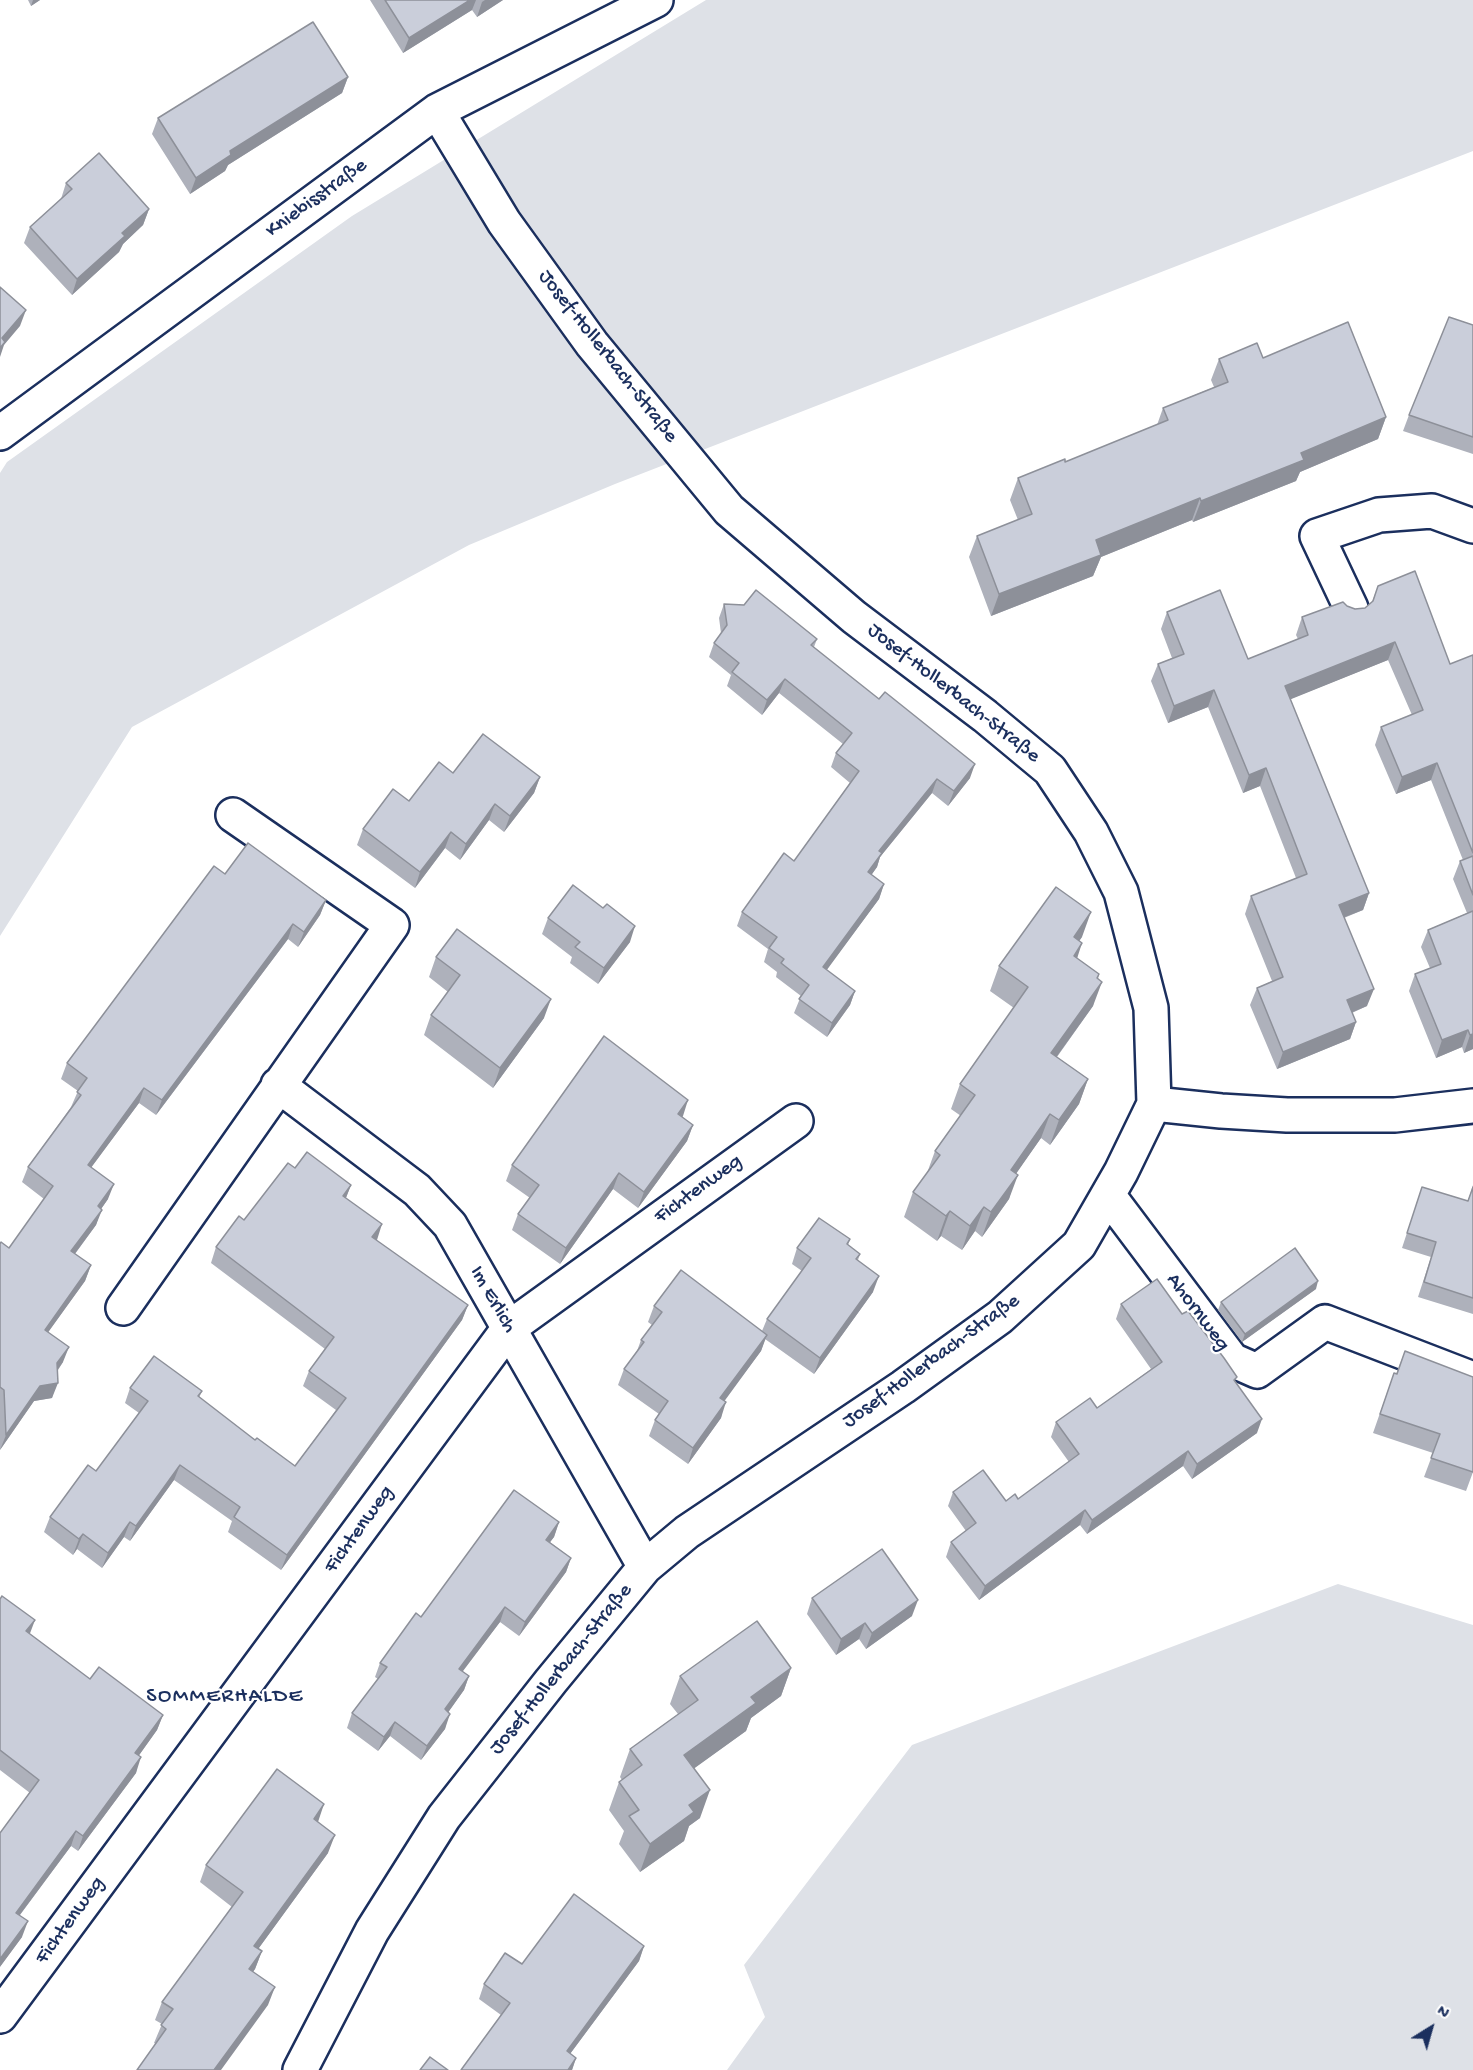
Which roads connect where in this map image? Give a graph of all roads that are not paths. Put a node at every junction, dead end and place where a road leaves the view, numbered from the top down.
1 (656, 0) edge
2 (437, 111) junction
3 (0, 433) edge
4 (1473, 526) edge
5 (1351, 609) edge
6 (234, 815) dead end
7 (278, 1085) junction
8 (1154, 1104) junction
9 (1473, 1106) edge
10 (796, 1121) dead end
11 (1108, 1195) junction
12 (123, 1308) dead end
13 (509, 1328) junction
14 (1473, 1379) edge
15 (645, 1567) junction
16 (0, 2016) edge
17 (300, 2070) edge

1 - 2 street, Kniebisstraße
2 - 3 street, Kniebisstraße
2 - 8 street, Josef-Hollerbach-Straße
4 - 5 street
6 - 7 street
7 - 12 street
7 - 13 street, Im Erlich
8 - 9 street
8 - 11 street, Josef-Hollerbach-Straße
10 - 13 street, Fichtenweg
11 - 14 street, Ahornweg
11 - 15 street, Josef-Hollerbach-Straße
13 - 15 street, Im Erlich
13 - 16 street, Fichtenweg
15 - 17 street, Josef-Hollerbach-Straße

